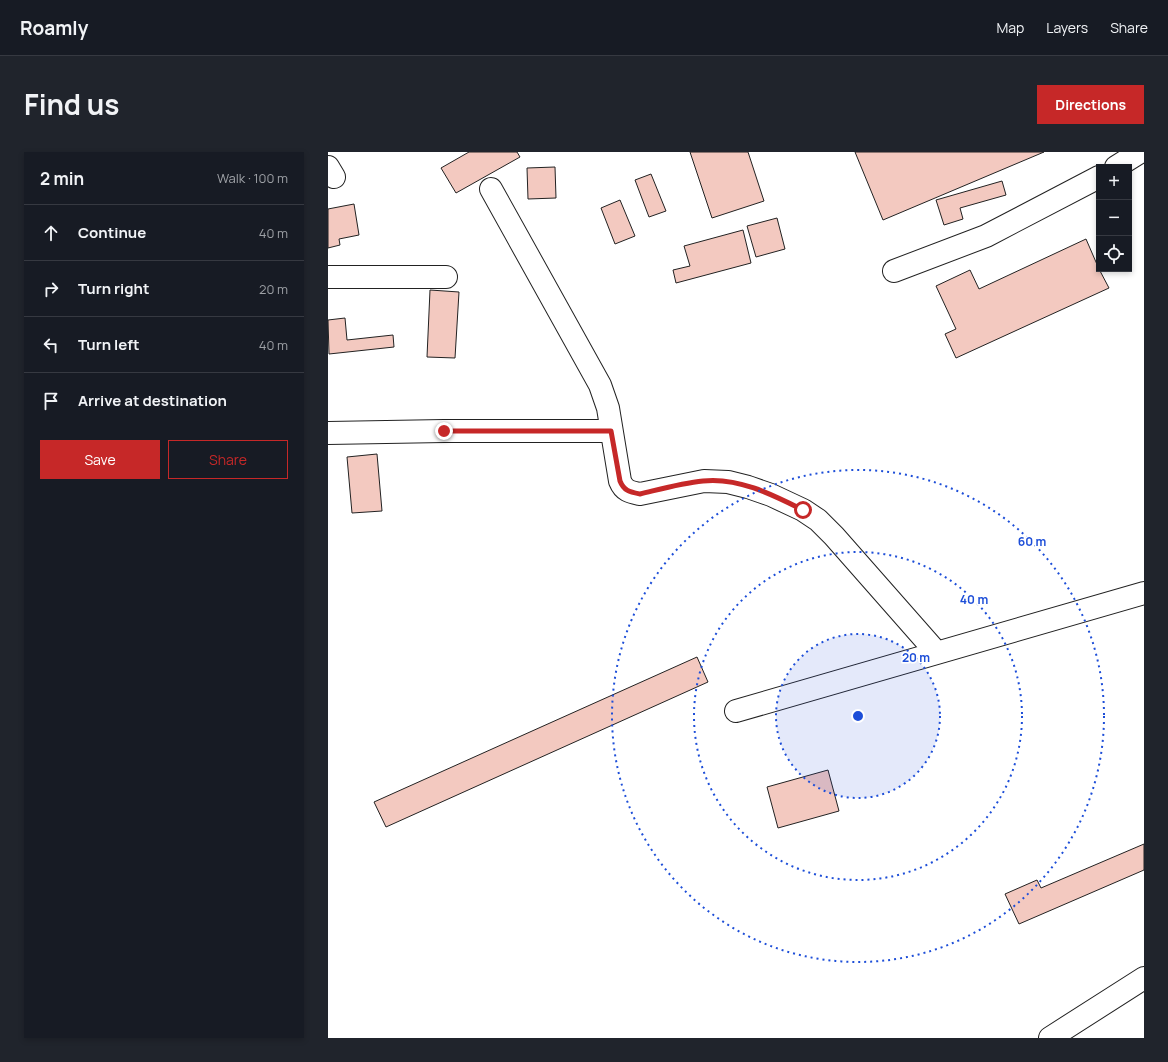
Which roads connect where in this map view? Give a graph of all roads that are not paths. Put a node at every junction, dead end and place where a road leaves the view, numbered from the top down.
1 (1140, 152) edge
2 (1121, 164) edge
3 (1096, 179) edge
4 (491, 189) dead end
5 (894, 271) dead end
6 (328, 277) edge
7 (446, 277) dead end
8 (611, 431) junction
9 (328, 433) edge
10 (1144, 593) edge
11 (937, 652) junction
12 (736, 711) dead end
13 (1144, 978) edge
14 (1050, 1038) edge

1 - 2 street
3 - 5 street
4 - 8 street
6 - 7 street
8 - 9 street
8 - 11 street
10 - 11 street
11 - 12 street
13 - 14 street

